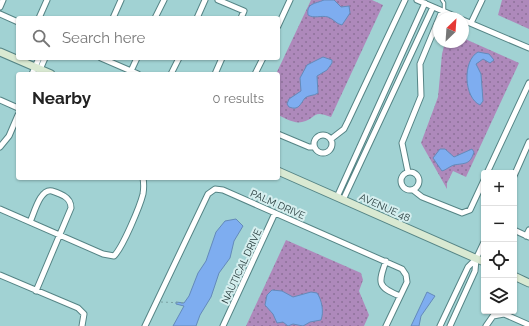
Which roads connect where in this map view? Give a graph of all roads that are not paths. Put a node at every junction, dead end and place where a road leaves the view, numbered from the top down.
1 (3, 0) edge
2 (47, 0) edge
3 (121, 0) edge
4 (164, 0) edge
5 (205, 0) edge
6 (218, 0) edge
7 (290, 0) edge
8 (405, 0) edge
9 (417, 0) edge
10 (442, 0) edge
11 (482, 0) edge
12 (425, 3) junction
13 (0, 7) edge
14 (433, 7) junction
15 (443, 11) junction
16 (0, 14) edge
17 (40, 16) edge
18 (114, 16) edge
19 (156, 16) edge
20 (198, 16) edge
21 (241, 16) edge
22 (16, 21) edge
23 (280, 22) edge
24 (471, 23) joint
25 (529, 48) edge
26 (0, 52) edge
27 (16, 59) edge
28 (18, 60) edge
29 (106, 60) edge
30 (136, 60) edge
31 (178, 60) edge
32 (221, 60) edge
33 (262, 60) edge
34 (37, 68) edge
35 (131, 71) joint
36 (46, 72) edge
37 (172, 72) edge
38 (216, 72) edge
39 (256, 72) edge
40 (529, 83) edge
41 (0, 100) edge
42 (16, 107) edge
43 (16, 120) edge
44 (280, 135) edge
45 (331, 139) junction
46 (529, 142) edge
47 (0, 147) edge
48 (314, 147) junction
49 (488, 170) edge
50 (517, 170) edge
51 (280, 172) edge
52 (408, 172) junction
53 (143, 180) edge
54 (481, 186) edge
55 (413, 190) junction
56 (340, 198) junction
57 (0, 209) edge
58 (275, 213) junction
59 (30, 222) junction
60 (529, 230) edge
61 (517, 231) edge
62 (60, 235) junction
63 (528, 236) edge
64 (481, 248) edge
65 (476, 259) junction
66 (386, 261) junction
67 (481, 261) edge
68 (0, 275) edge
69 (517, 277) edge
70 (529, 283) edge
71 (36, 291) junction
72 (400, 296) junction
73 (518, 320) junction
74 (529, 325) edge
75 (82, 326) edge
76 (145, 326) edge
77 (223, 326) edge
78 (386, 326) edge
79 (440, 326) edge
80 (450, 326) edge
81 (486, 326) edge
82 (516, 326) edge

1 - 13 street
2 - 17 street
3 - 18 street
4 - 19 street
5 - 20 street
6 - 21 street
7 - 23 street
8 - 45 street
9 - 12 street
10 - 15 lane
11 - 24 street
12 - 14 street
12 - 56 street
14 - 15 street
14 - 56 street
15 - 52 street
16 - 22 street
24 - 25 street
26 - 27 main road
28 - 34 main road
29 - 35 street
30 - 35 street
31 - 37 street
32 - 38 street
33 - 39 street
34 - 36 main road
40 - 49 street
41 - 42 street
43 - 47 street
44 - 48 street
45 - 48 street
45 - 48 street
46 - 50 street
51 - 56 main road, AVENUE 48
52 - 55 street
52 - 55 street
53 - 62 street
54 - 55 street
56 - 65 main road, AVENUE 48
57 - 59 street
58 - 66 street, PALM DRIVE
58 - 76 street, PALM DRIVE
58 - 77 street, NAUTICAL DRIVE
59 - 62 street
59 - 62 street
60 - 63 street
61 - 63 street
62 - 71 street
64 - 65 street
65 - 67 main road, AVENUE 48
65 - 79 street
65 - 80 street
66 - 72 street
66 - 72 street, PALM DRIVE
68 - 71 street
69 - 70 main road
71 - 75 street
72 - 78 street, PALM DRIVE
73 - 74 street
73 - 81 street
73 - 82 street

